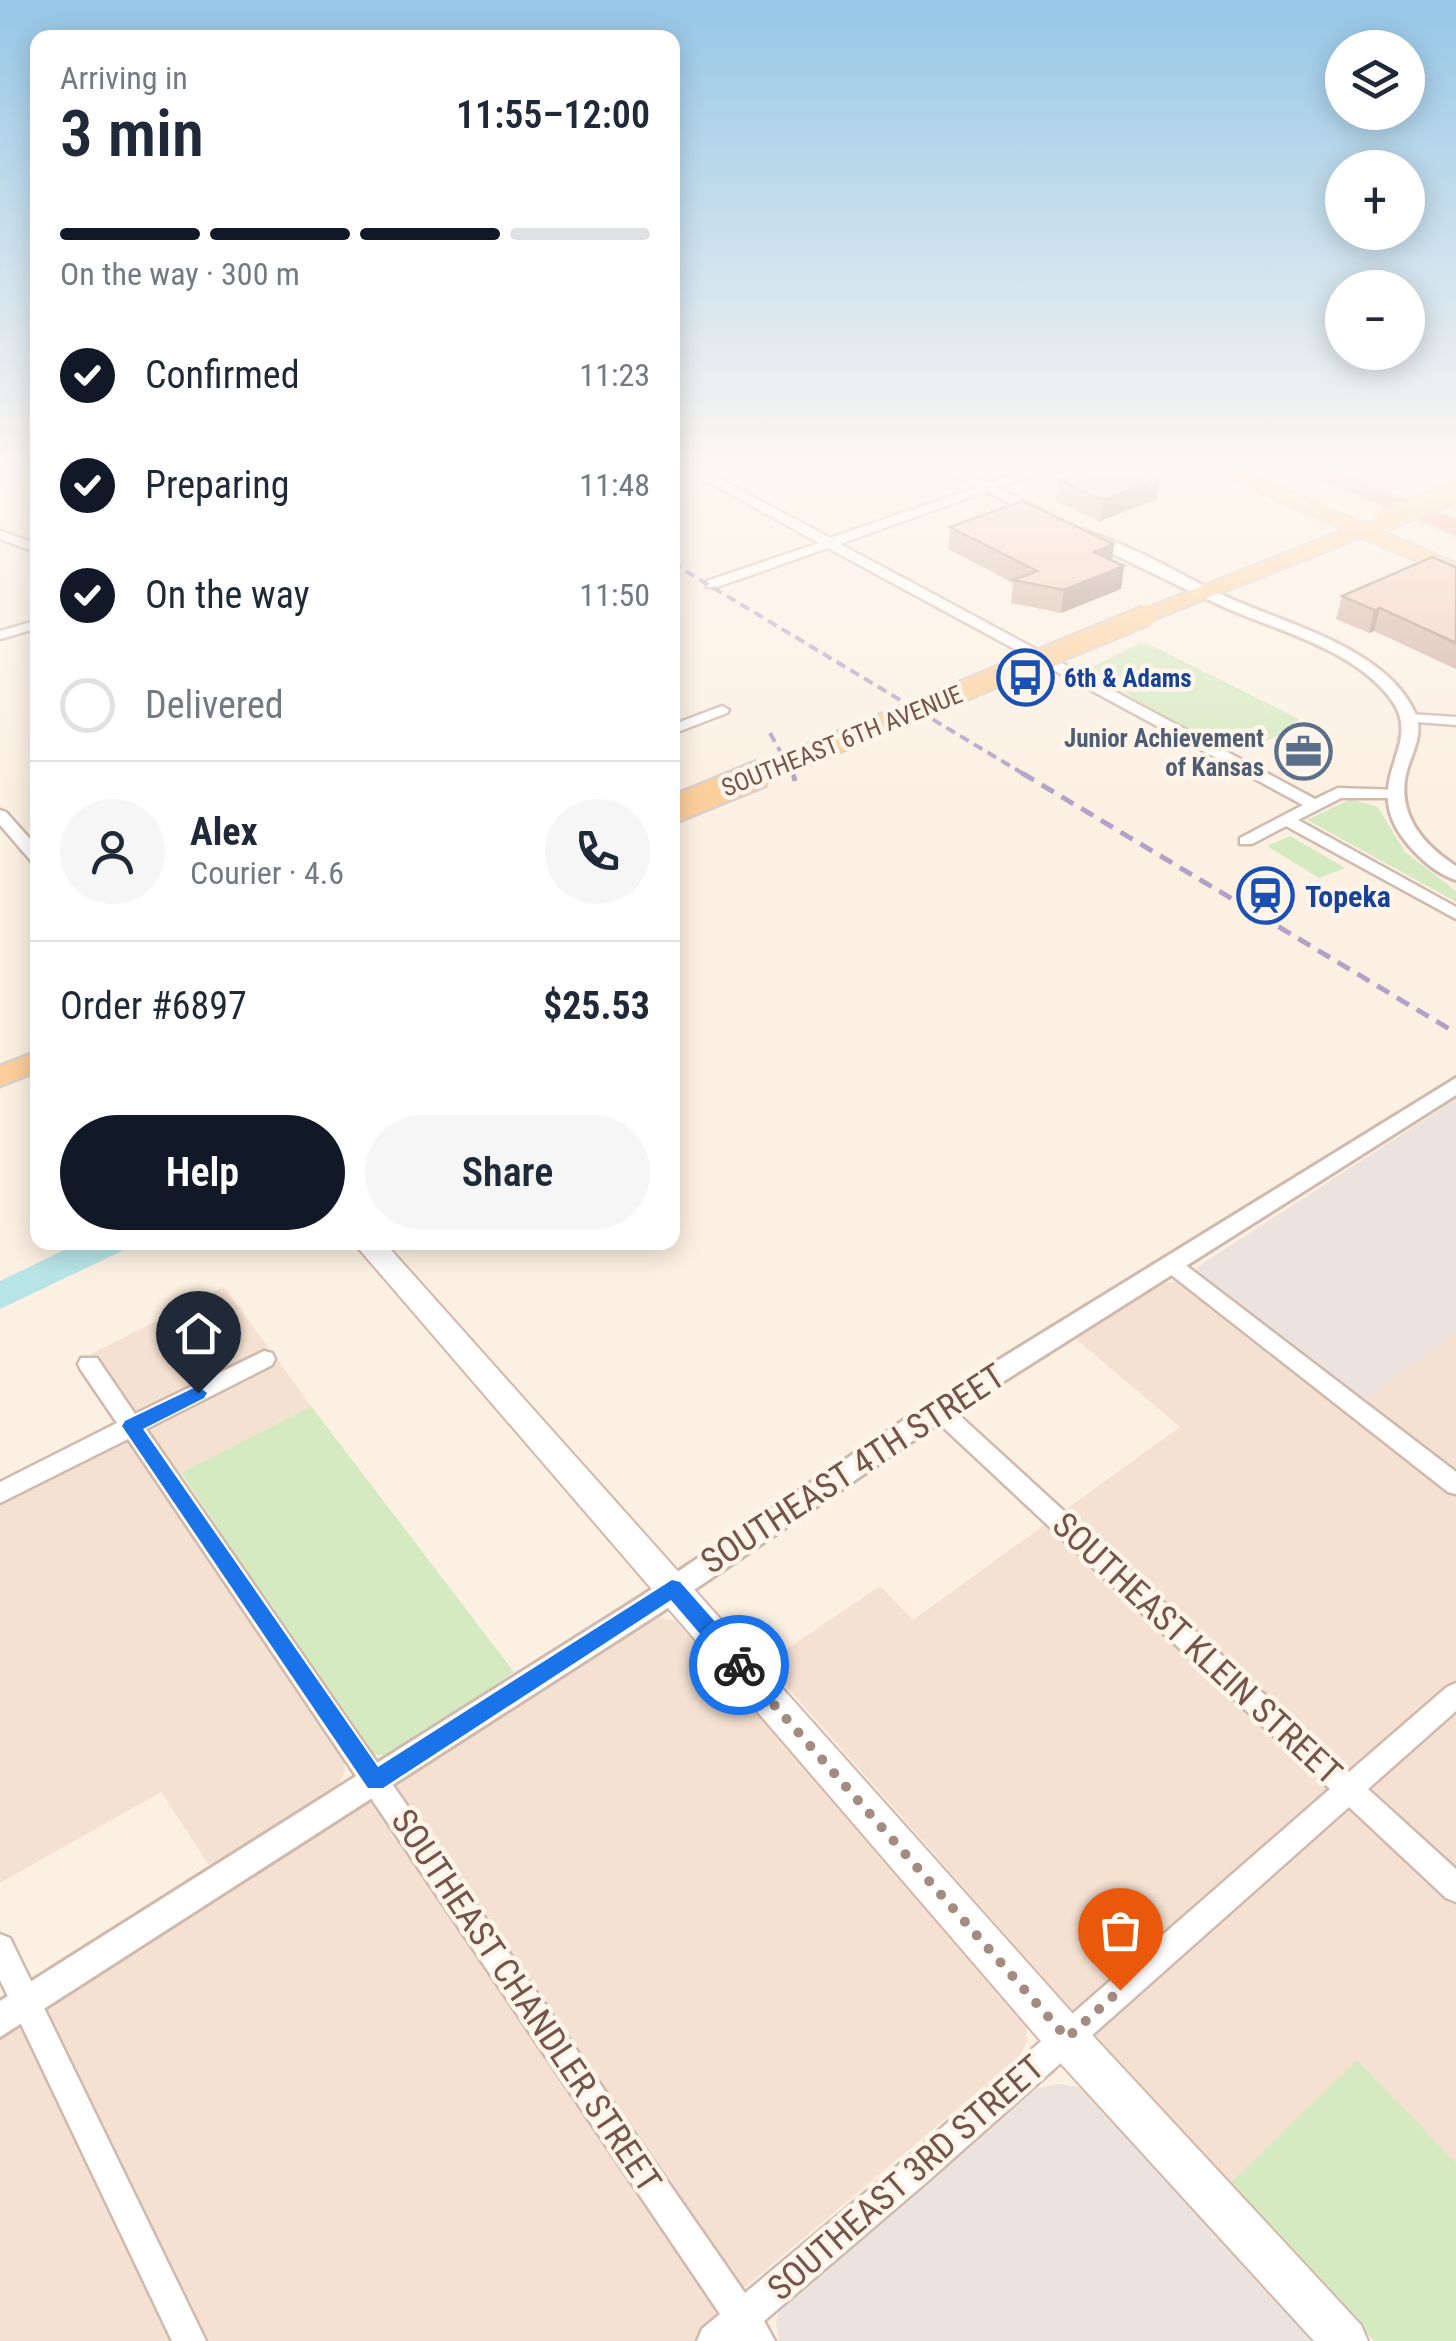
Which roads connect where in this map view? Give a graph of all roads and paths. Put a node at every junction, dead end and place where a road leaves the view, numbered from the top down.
1 (731, 577) edge
2 (892, 577) edge
3 (1173, 577) edge
4 (1245, 577) edge
5 (712, 584) dead end
6 (1206, 593) junction
7 (30, 626) edge
8 (0, 635) edge
9 (722, 710) dead end
10 (1408, 718) junction
11 (1456, 721) edge
12 (680, 727) edge
13 (1394, 793) junction
14 (1314, 804) junction
15 (680, 807) edge
16 (1284, 819) junction
17 (3, 824) edge
18 (1246, 841) dead end
19 (30, 852) edge
20 (1456, 874) edge
21 (1456, 914) edge
22 (30, 1064) edge
23 (0, 1077) edge
24 (30, 1083) edge
25 (1456, 1085) edge
26 (0, 1094) edge
27 (374, 1250) edge
28 (1172, 1264) junction
29 (264, 1359) dead end
30 (89, 1364) dead end
31 (939, 1410) junction
32 (131, 1426) junction
33 (1456, 1485) edge
34 (0, 1493) edge
35 (672, 1588) junction
36 (1456, 1695) edge
37 (375, 1781) junction
38 (1350, 1790) junction
39 (1456, 1888) edge
40 (0, 1948) edge
41 (28, 2002) junction
42 (0, 2020) edge
43 (1067, 2038) junction
44 (750, 2329) edge
45 (188, 2341) edge
46 (714, 2341) edge
47 (1345, 2341) edge

1 - 5 street
2 - 14 street
3 - 6 street
4 - 6 main road, SOUTHEAST 6TH AVENUE
6 - 10 street
6 - 15 main road, SOUTHEAST 6TH AVENUE, bridge
7 - 8 street
9 - 12 street
10 - 11 street
10 - 13 street
13 - 14 street
13 - 20 street
14 - 16 street
16 - 18 street
16 - 21 street
17 - 19 street
22 - 23 main road
24 - 26 main road
25 - 28 street, SOUTHEAST 4TH STREET
27 - 35 main road
28 - 31 street, SOUTHEAST 4TH STREET
28 - 33 street
29 - 32 street
30 - 32 street, SOUTHEAST CHANDLER STREET
31 - 35 street, SOUTHEAST 4TH STREET
31 - 38 street, SOUTHEAST KLEIN STREET
32 - 34 street
32 - 37 street, SOUTHEAST CHANDLER STREET
35 - 37 street, SOUTHEAST 4TH STREET
35 - 43 main road
36 - 38 street, SOUTHEAST 3RD STREET
37 - 41 street, SOUTHEAST 4TH STREET
37 - 44 street, SOUTHEAST CHANDLER STREET
38 - 39 street, SOUTHEAST KLEIN STREET
38 - 43 street, SOUTHEAST 3RD STREET
40 - 41 street
41 - 42 street, SOUTHEAST 4TH STREET
41 - 45 street
43 - 44 street, SOUTHEAST 3RD STREET
43 - 47 main road
44 - 46 street, SOUTHEAST 3RD STREET

